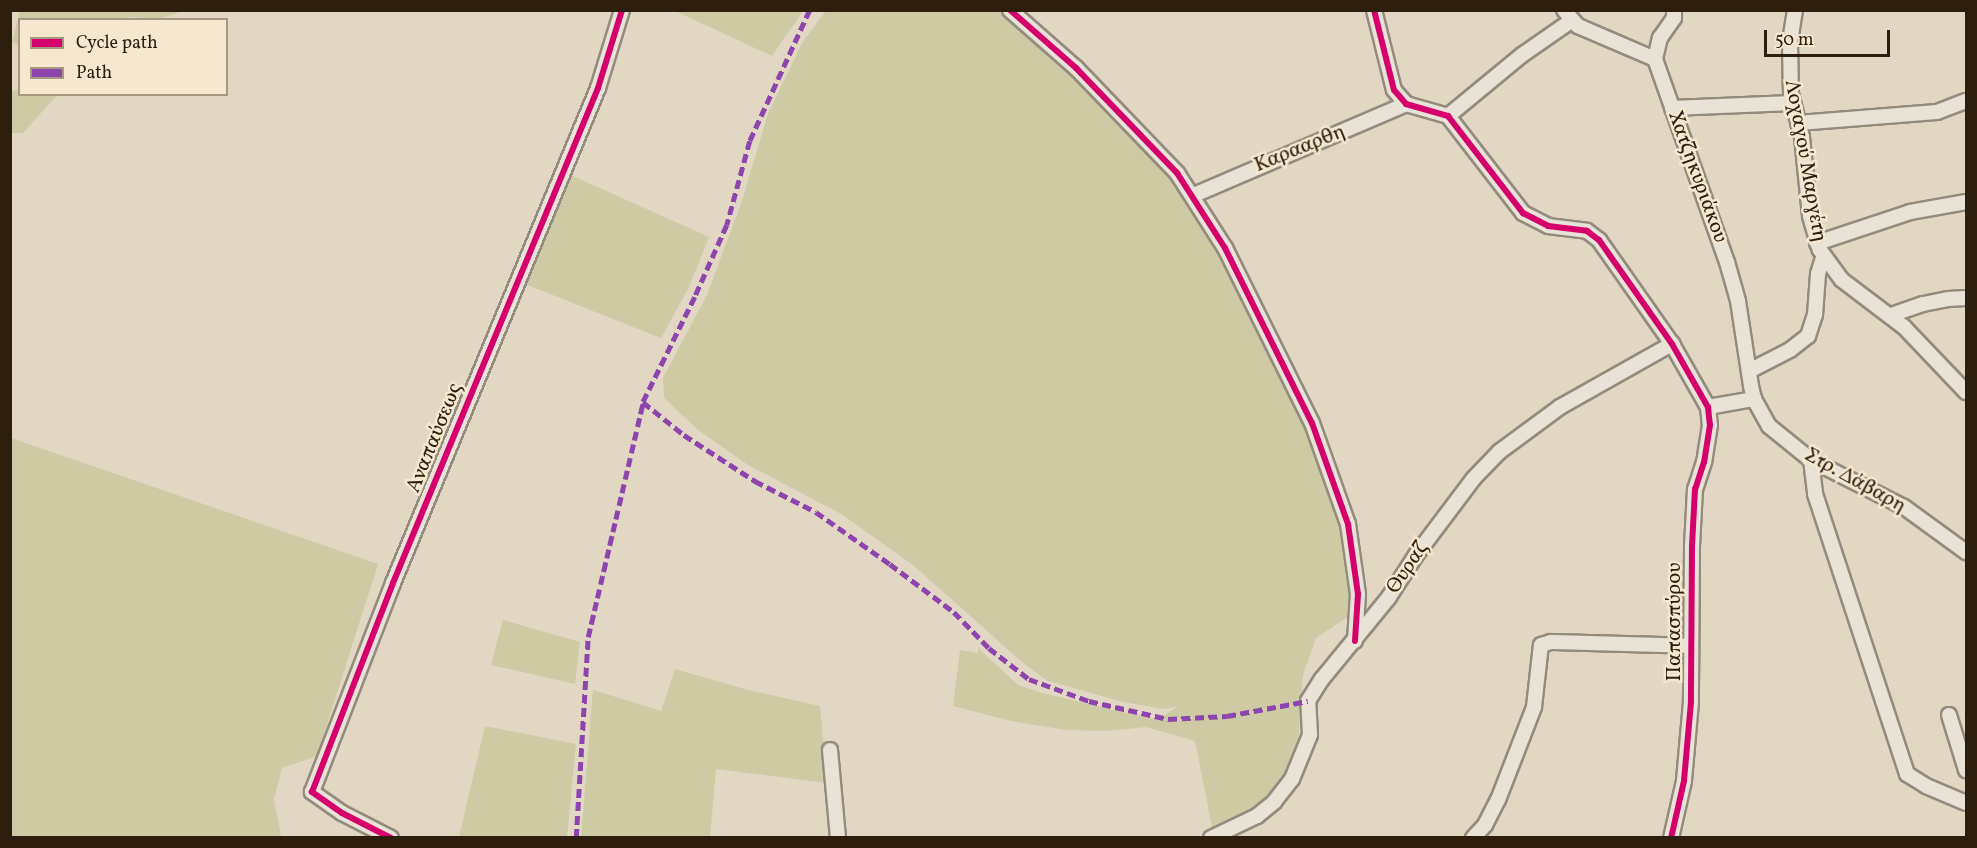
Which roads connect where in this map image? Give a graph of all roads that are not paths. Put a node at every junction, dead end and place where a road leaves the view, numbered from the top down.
1 (622, 10) edge
2 (1010, 10) edge
3 (1674, 10) edge
4 (1795, 10) edge
5 (1375, 11) edge
6 (1568, 16) edge
7 (1655, 59) junction
8 (1966, 101) edge
9 (1792, 103) junction
10 (1406, 104) junction
11 (1672, 108) junction
12 (1448, 116) junction
13 (1798, 123) junction
14 (1194, 195) junction
15 (1966, 202) edge
16 (1817, 243) junction
17 (1823, 258) junction
18 (1966, 298) edge
19 (1891, 315) junction
20 (1672, 344) junction
21 (1749, 371) junction
22 (1966, 392) edge
23 (1754, 399) junction
24 (1708, 407) junction
25 (1811, 460) junction
26 (1966, 552) edge
27 (1356, 641) junction
28 (1690, 646) junction
29 (1949, 715) dead end
30 (830, 750) dead end
31 (1966, 770) edge
32 (1966, 803) edge
33 (391, 837) edge
34 (838, 837) edge
35 (1210, 837) edge
36 (1473, 837) edge
37 (1671, 837) edge

1 - 33 street, Αναπαύσεως
2 - 14 street
3 - 7 street
4 - 9 street, Λοχαγού Μαργέτη
5 - 10 street
6 - 7 street
6 - 12 street
7 - 11 street, Χατζηκυριάκου
8 - 13 street
9 - 11 street
9 - 13 street, Λοχαγού Μαργέτη
10 - 12 street
10 - 14 street, Καρααρθη
11 - 21 street, Χατζηκυριάκου
12 - 20 street
13 - 16 street, Λοχαγού Μαργέτη
14 - 27 street
15 - 16 street
16 - 17 street, Λοχαγού Μαργέτη
17 - 19 street, Λοχαγού Μαργέτη
17 - 21 street
18 - 19 street
19 - 22 street, Λοχαγού Μαργέτη
20 - 24 street
20 - 27 street, Θυραζ
21 - 23 street, Χατζηκυριάκου
23 - 24 street
23 - 25 street, Στρ. Δάβαρη
24 - 28 street, Παπασπύρου
25 - 26 street, Στρ. Δάβαρη
25 - 32 street
27 - 35 street, Θυραζ
28 - 36 street
28 - 37 street, Παπασπύρου
29 - 31 street
30 - 34 street

